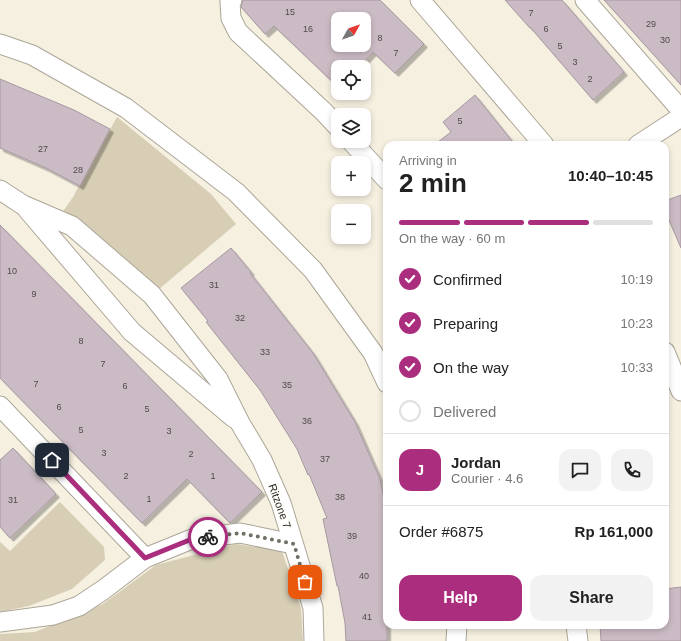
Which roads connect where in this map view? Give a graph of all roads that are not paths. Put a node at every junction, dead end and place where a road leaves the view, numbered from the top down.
1 (232, 0) edge
2 (420, 0) edge
3 (585, 0) edge
4 (0, 44) edge
5 (681, 110) edge
6 (681, 117) edge
7 (331, 120) edge
8 (541, 141) edge
9 (644, 141) edge
10 (357, 148) edge
11 (383, 176) edge
12 (0, 190) edge
13 (23, 205) junction
14 (669, 362) edge
15 (383, 374) edge
16 (681, 390) edge
17 (0, 406) edge
18 (240, 423) junction
19 (294, 544) junction
20 (145, 558) junction
21 (0, 622) edge
22 (457, 629) edge
23 (576, 629) edge
24 (314, 641) edge
25 (456, 641) edge
26 (578, 641) edge

1 - 7 street
2 - 8 street
3 - 5 street
4 - 15 street
6 - 9 street
10 - 11 street
12 - 13 street
13 - 18 street
13 - 18 street
14 - 16 street
17 - 20 street
18 - 19 street, Ritzone 7
19 - 20 street
19 - 24 street, Ritzone 7
20 - 21 street
22 - 25 street
23 - 26 street

